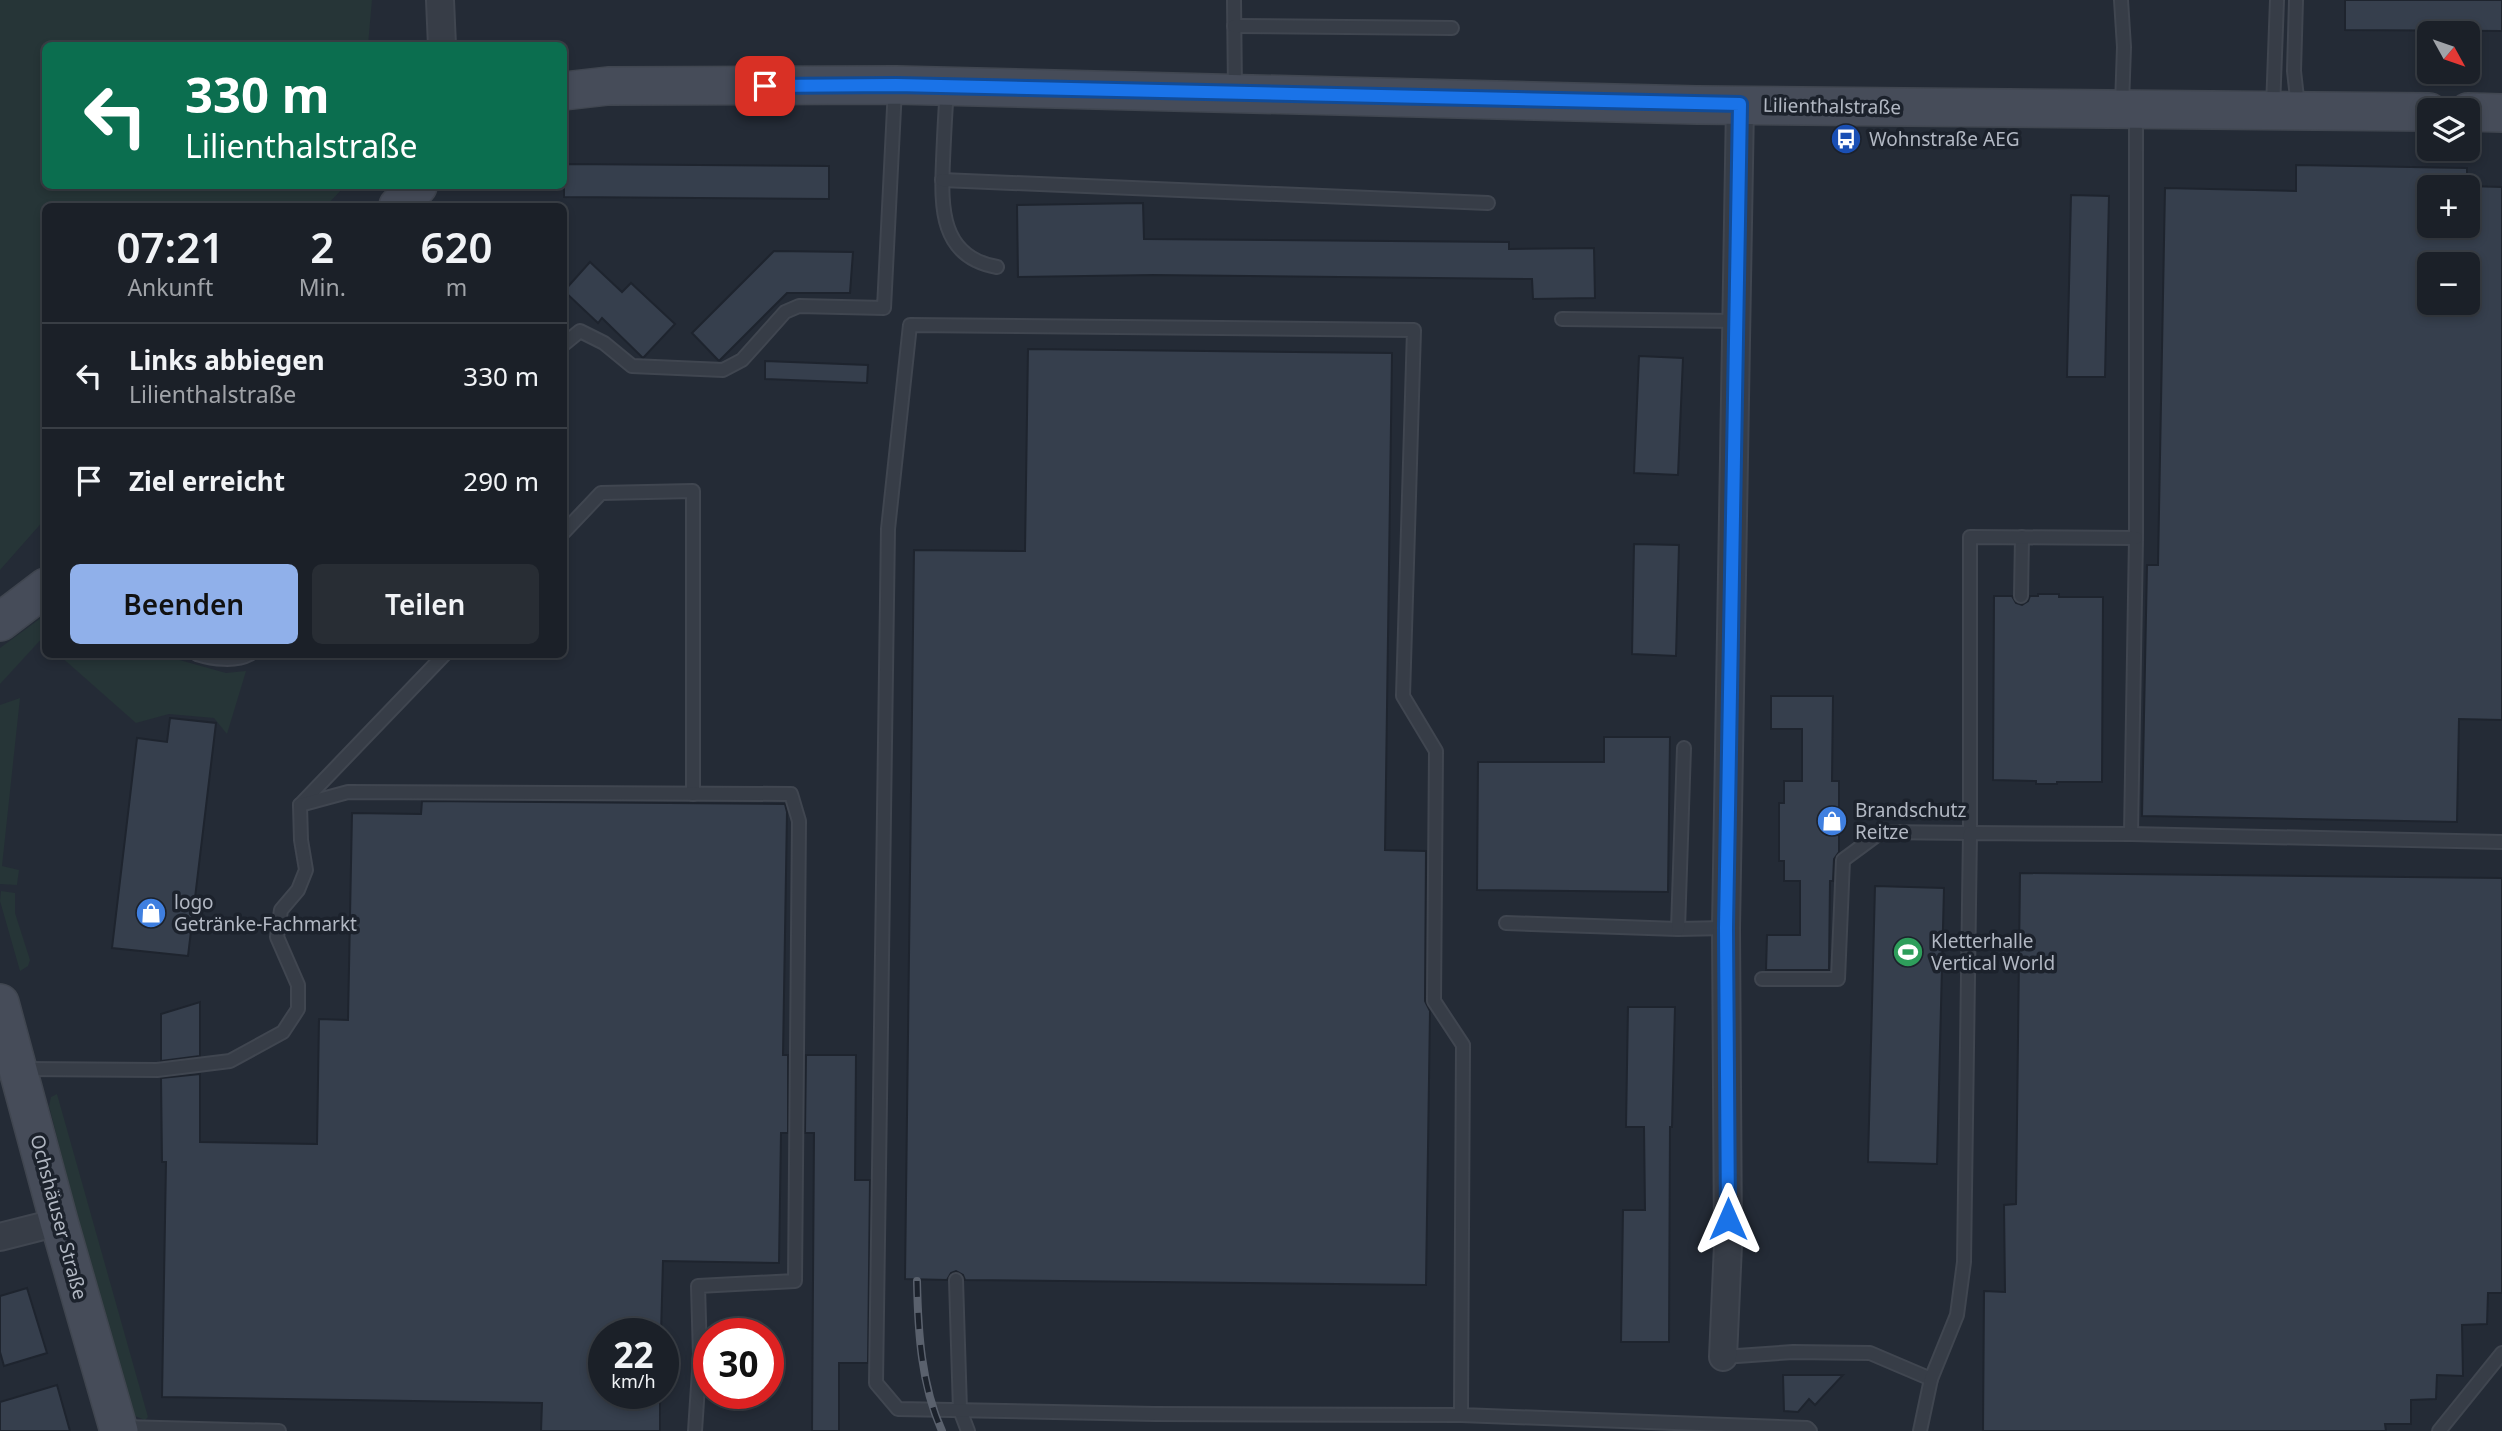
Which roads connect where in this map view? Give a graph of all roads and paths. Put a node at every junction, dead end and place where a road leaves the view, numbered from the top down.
1 (440, 0) edge
2 (1234, 0) edge
3 (2121, 0) edge
4 (2277, 0) edge
5 (2296, 0) edge
6 (1234, 26) junction
7 (1452, 28) dead end
8 (442, 42) edge
9 (896, 85) junction
10 (948, 87) junction
11 (567, 92) edge
12 (1236, 94) junction
13 (1740, 104) junction
14 (2129, 110) junction
15 (2286, 111) junction
16 (2417, 112) edge
17 (2480, 112) edge
18 (2502, 113) edge
19 (942, 180) junction
20 (415, 189) edge
21 (401, 203) edge
22 (1489, 203) dead end
23 (997, 267) dead end
24 (1562, 319) dead end
25 (1737, 321) junction
26 (567, 342) edge
27 (567, 529) edge
28 (2022, 537) junction
29 (2136, 538) junction
30 (42, 590) edge
31 (2021, 596) dead end
32 (0, 622) edge
33 (209, 658) edge
34 (244, 658) edge
35 (441, 658) edge
36 (1684, 748) dead end
37 (693, 794) junction
38 (300, 805) junction
39 (1970, 833) junction
40 (2131, 834) junction
41 (2502, 842) edge
42 (1506, 923) dead end
43 (1726, 928) junction
44 (1678, 929) junction
45 (1762, 979) dead end
46 (0, 1003) edge
47 (18, 1069) junction
48 (59, 1222) junction
49 (0, 1237) edge
50 (956, 1280) dead end
51 (2502, 1353) edge
52 (1724, 1357) joint
53 (1931, 1379) junction
54 (960, 1410) junction
55 (1461, 1415) junction
56 (119, 1429) edge
57 (1806, 1430) edge
58 (279, 1431) edge
59 (695, 1431) edge
60 (968, 1431) edge
61 (1920, 1431) edge
62 (2438, 1431) edge

1 - 8 street
2 - 6 lane
3 - 14 lane
4 - 15 lane
5 - 15 lane
6 - 7 lane
6 - 12 lane
9 - 10 main road, Lilienthalstraße
9 - 11 main road, Lilienthalstraße
9 - 26 lane
10 - 12 main road, Lilienthalstraße
10 - 19 lane
12 - 13 main road, Lilienthalstraße
13 - 14 main road, Lilienthalstraße
13 - 25 street
14 - 15 main road, Lilienthalstraße
14 - 29 lane
15 - 16 main road, Lilienthalstraße
17 - 18 main road
19 - 22 lane
19 - 23 lane
20 - 21 main road
24 - 25 lane
25 - 43 street
27 - 37 lane
28 - 29 lane
28 - 31 lane
28 - 39 lane
29 - 40 lane
30 - 32 main road
33 - 34 lane
35 - 38 lane
36 - 44 lane
37 - 38 lane
37 - 59 lane
38 - 47 lane
39 - 40 lane
39 - 45 lane
39 - 53 lane
40 - 41 lane
42 - 44 lane
43 - 44 lane
43 - 52 street
46 - 47 main road, Ochshäuser Straße
47 - 48 main road, Ochshäuser Straße
48 - 49 street
48 - 56 main road, Ochshäuser Straße
50 - 54 lane
51 - 62 lane
52 - 53 lane
53 - 61 lane
54 - 55 lane
54 - 55 lane
54 - 60 lane
55 - 57 lane
56 - 58 lane

